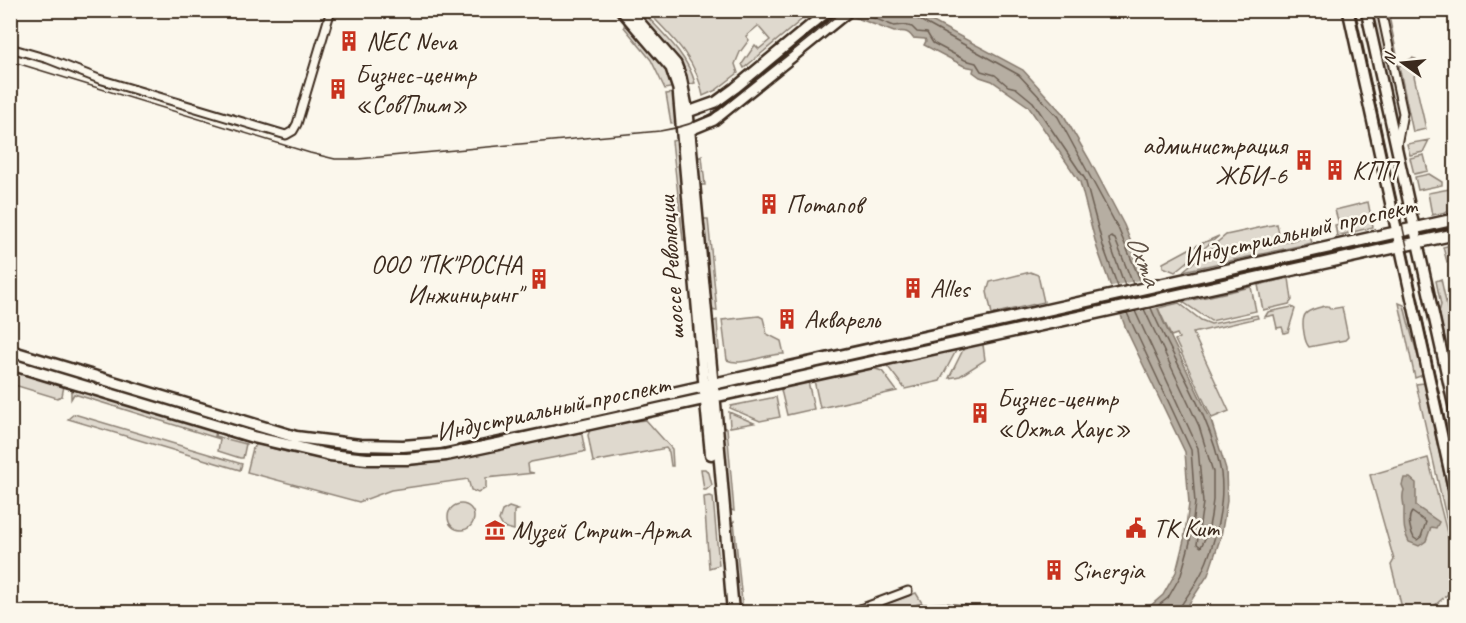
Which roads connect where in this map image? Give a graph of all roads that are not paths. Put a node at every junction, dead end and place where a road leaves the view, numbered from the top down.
1 (332, 10) edge
2 (621, 10) edge
3 (629, 10) edge
4 (850, 10) edge
5 (1348, 10) edge
6 (1366, 10) edge
7 (1381, 10) edge
8 (828, 11) edge
9 (10, 48) edge
10 (688, 112) junction
11 (682, 123) junction
12 (690, 130) junction
13 (1396, 148) junction
14 (1455, 219) edge
15 (1414, 229) junction
16 (1396, 232) junction
17 (1455, 234) edge
18 (1417, 242) junction
19 (1399, 246) junction
20 (1153, 286) junction
21 (1099, 298) junction
22 (1158, 299) junction
23 (1103, 311) junction
24 (10, 351) edge
25 (10, 364) edge
26 (708, 384) junction
27 (710, 398) junction
28 (1455, 416) edge
29 (1455, 500) edge
30 (908, 591) dead end
31 (727, 612) edge
32 (733, 612) edge
33 (852, 612) edge

1 - 9 street
2 - 11 main road, шоссе Революции
3 - 10 main road, шоссе Революции
4 - 12 main road
5 - 16 main road
6 - 13 main road
7 - 13 street
8 - 10 main road
10 - 11 main road
10 - 12 main road, шоссе Революции
11 - 12 main road
11 - 26 main road, шоссе Революции
12 - 26 main road, шоссе Революции
13 - 15 main road
14 - 15 main road, Индустриальный проспект
15 - 16 main road, Индустриальный проспект
15 - 18 main road
16 - 19 main road
16 - 20 main road, Индустриальный проспект
17 - 18 main road, Индустриальный проспект
18 - 19 main road, Индустриальный проспект
18 - 28 main road
19 - 22 main road, Индустриальный проспект
19 - 29 main road
20 - 21 main road, Индустриальный проспект
20 - 22 main road
21 - 23 main road
21 - 26 main road, Индустриальный проспект
22 - 23 main road, Индустриальный проспект
23 - 27 main road, Индустриальный проспект
24 - 26 main road, Индустриальный проспект
25 - 27 main road, Индустриальный проспект
26 - 27 main road, шоссе Революции
27 - 31 main road, шоссе Революции
27 - 32 main road, шоссе Революции
30 - 33 street

